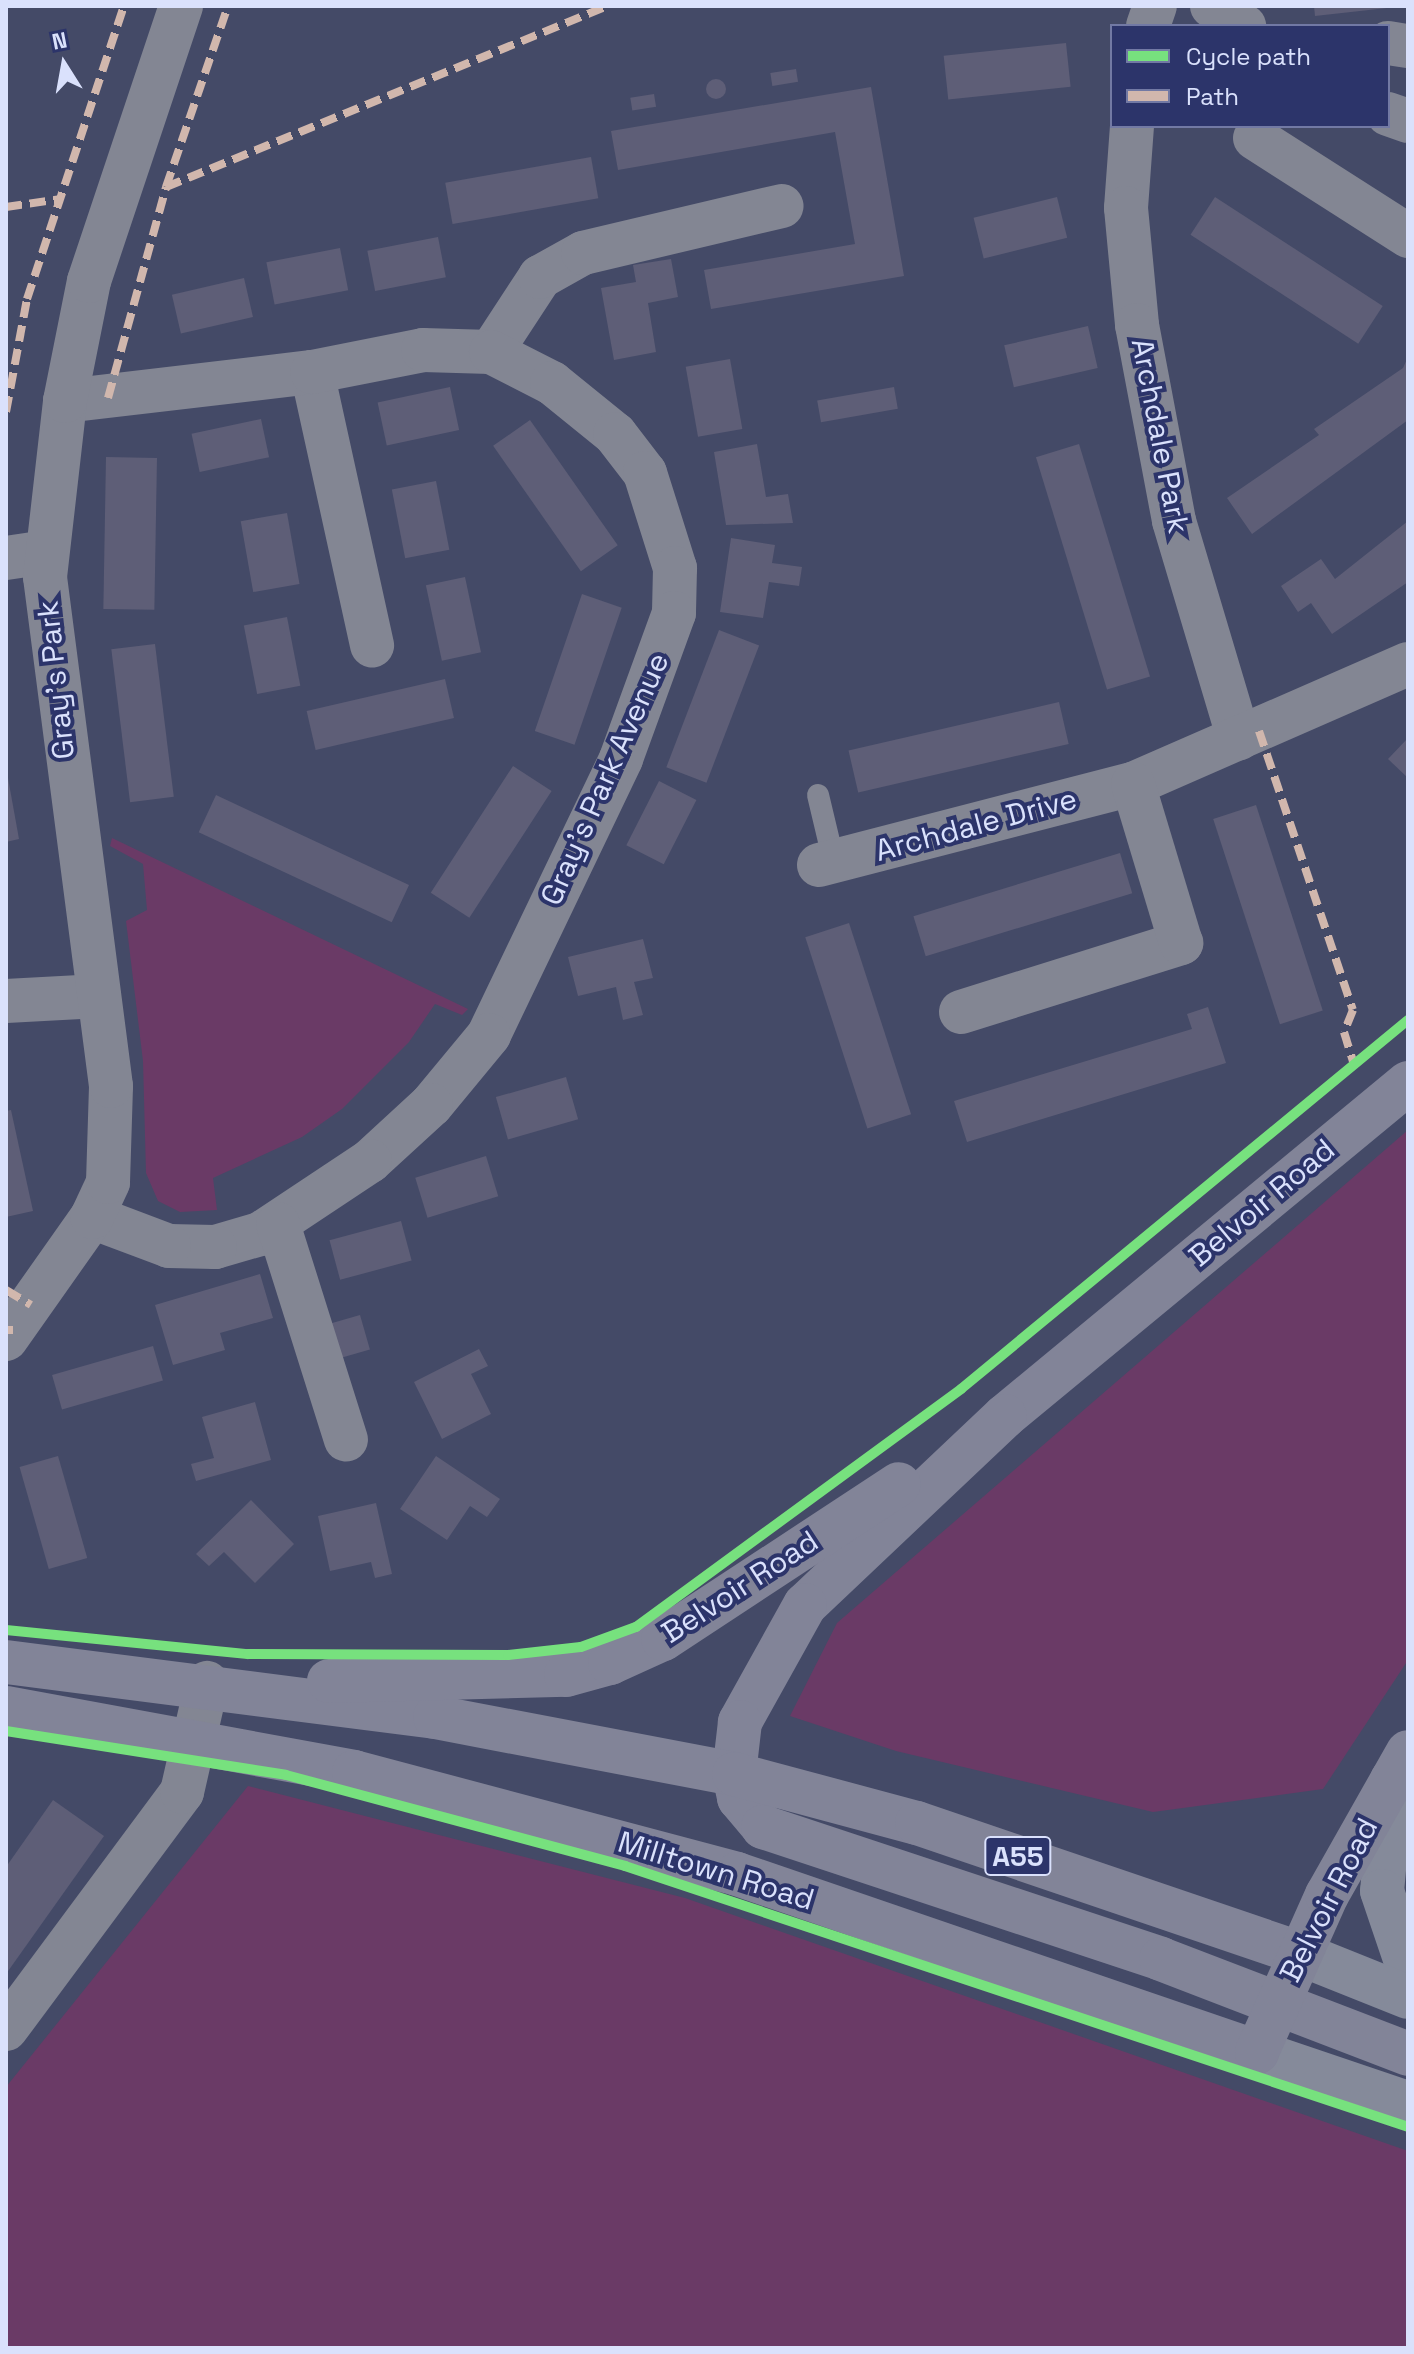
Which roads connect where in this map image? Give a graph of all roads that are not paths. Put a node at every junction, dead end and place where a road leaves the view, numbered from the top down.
1 (181, 6) edge
2 (1212, 6) edge
3 (1241, 24) edge
4 (1132, 128) edge
5 (1255, 138) dead end
6 (782, 206) dead end
7 (1408, 236) edge
8 (491, 352) junction
9 (312, 372) junction
10 (65, 401) junction
11 (26, 555) edge
12 (372, 646) dead end
13 (1408, 664) edge
14 (1239, 739) junction
15 (1133, 784) junction
16 (818, 795) dead end
17 (826, 863) joint
18 (99, 996) junction
19 (6, 1001) edge
20 (961, 1012) dead end
21 (1408, 1083) edge
22 (92, 1217) junction
23 (278, 1224) junction
24 (6, 1339) edge
25 (1005, 1416) junction
26 (346, 1440) dead end
27 (6, 1662) edge
28 (207, 1683) junction
29 (6, 1708) edge
30 (197, 1739) junction
31 (1400, 1764) edge
32 (734, 1774) junction
33 (1298, 1953) junction
34 (1408, 1968) edge
35 (1408, 1997) edge
36 (1279, 2001) junction
37 (6, 2029) edge
38 (1257, 2052) junction
39 (1408, 2054) edge
40 (1408, 2103) edge

1 - 10 street, Gray's Park
2 - 3 street
4 - 14 street, Archdale Park
5 - 7 street
6 - 8 street
8 - 9 street, Gray's Park Avenue
8 - 23 street, Gray's Park Avenue
9 - 10 street, Gray's Park Avenue
9 - 12 street
10 - 11 street, Gray's Park
11 - 18 street, Gray's Park
13 - 14 street, Archdale Drive
14 - 15 street, Archdale Drive
15 - 17 street, Archdale Drive
15 - 20 street
16 - 17 lane
18 - 19 street
18 - 22 street, Gray's Park
21 - 25 highway, Belvoir Road / A55
22 - 23 street, Gray's Park Avenue
22 - 24 street, Gray's Park
23 - 26 street
25 - 28 highway, Belvoir Road / A55
25 - 32 highway, Belvoir Road / A55
27 - 28 highway, A55
28 - 30 street
28 - 32 highway, A55
29 - 30 highway, Milltown Road
30 - 37 street
30 - 38 highway, Milltown Road
31 - 33 highway, Belvoir Road
31 - 34 main road
32 - 33 highway, A55
32 - 36 highway
33 - 35 main road
33 - 36 highway, Belvoir Road
36 - 38 highway, Belvoir Road
36 - 39 highway
38 - 40 main road, Milltown Road

